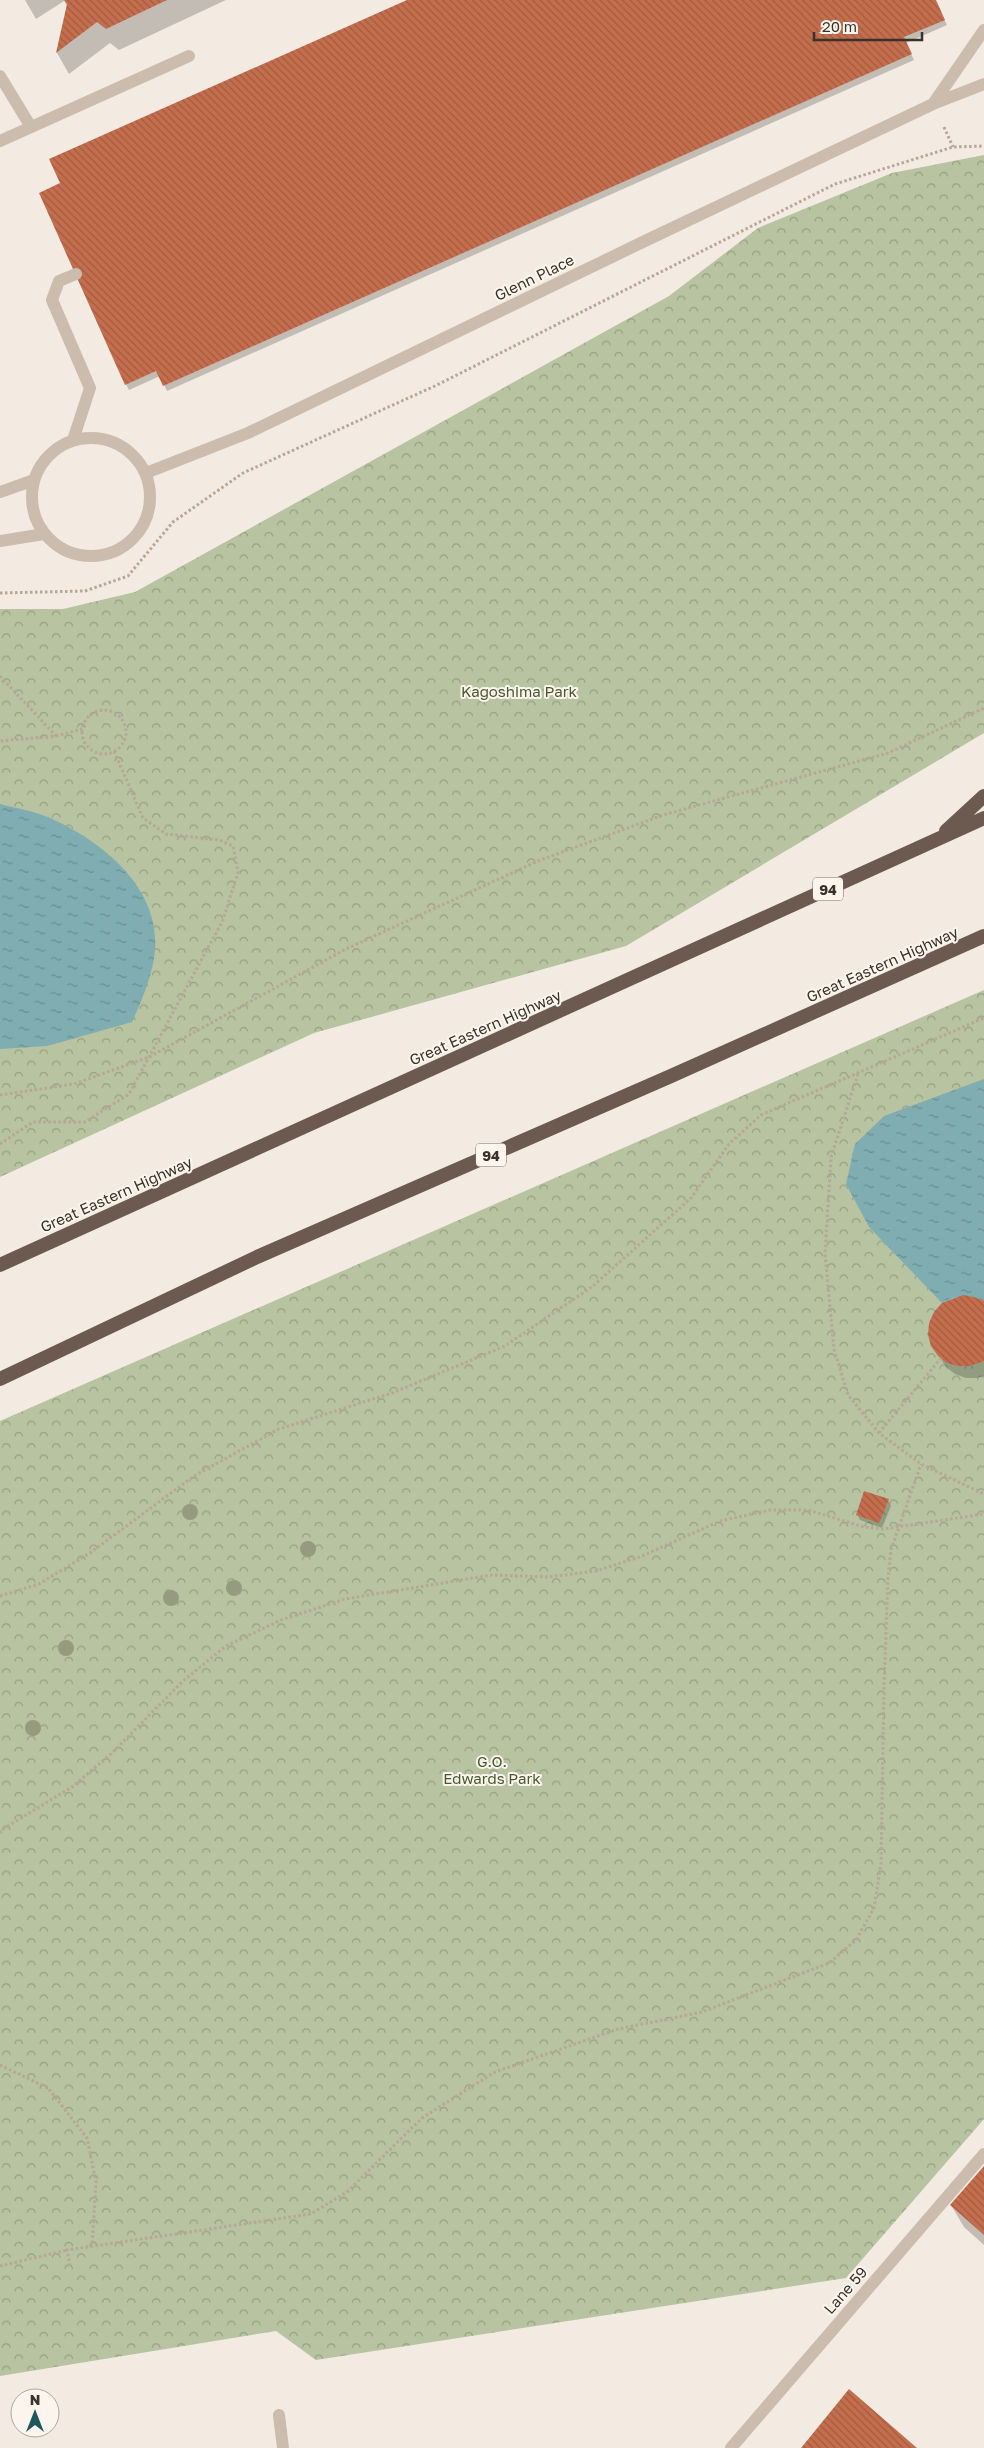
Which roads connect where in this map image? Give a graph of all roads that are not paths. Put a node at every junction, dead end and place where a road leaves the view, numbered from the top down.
1 (984, 30) edge
2 (189, 56) dead end
3 (0, 76) edge
4 (984, 84) edge
5 (933, 104) junction
6 (31, 127) junction
7 (0, 141) edge
8 (76, 274) dead end
9 (73, 440) junction
10 (146, 473) junction
11 (34, 480) junction
12 (0, 492) edge
13 (44, 534) junction
14 (0, 541) edge
15 (984, 796) edge
16 (984, 818) edge
17 (936, 840) junction
18 (984, 936) edge
19 (0, 1265) edge
20 (0, 1379) edge
21 (984, 2154) edge
22 (279, 2416) dead end
23 (283, 2448) edge
24 (731, 2448) edge

1 - 5 street, Glenn Place
2 - 6 street
3 - 6 street
4 - 5 street, Glenn Place
5 - 10 street, Glenn Place
6 - 7 street
8 - 9 street
9 - 10 street
9 - 11 street
10 - 13 street
11 - 12 street
11 - 13 street
13 - 14 street
15 - 17 highway
16 - 17 highway, Great Eastern Highway / 94
17 - 19 highway, Great Eastern Highway / 94
18 - 20 highway, Great Eastern Highway / 94
21 - 24 street, Lane 59
22 - 23 street

